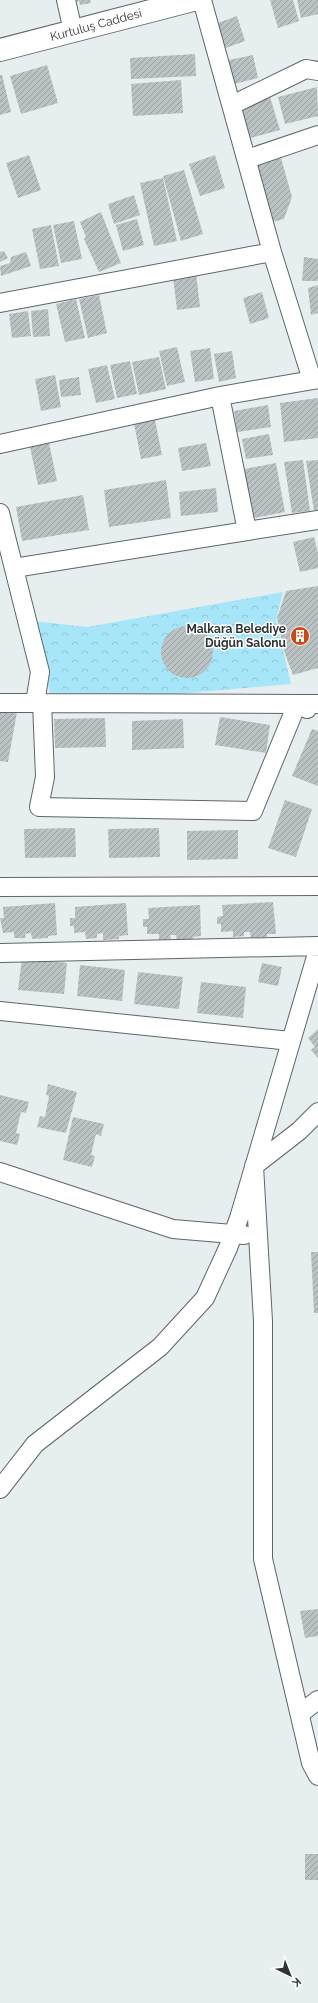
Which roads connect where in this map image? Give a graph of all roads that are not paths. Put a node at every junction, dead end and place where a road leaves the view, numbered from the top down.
1 (66, 0) edge
2 (193, 0) edge
3 (202, 0) edge
4 (73, 31) junction
5 (0, 50) edge
6 (318, 71) edge
7 (232, 105) junction
8 (318, 135) edge
9 (247, 159) junction
10 (272, 252) junction
11 (0, 303) edge
12 (315, 379) edge
13 (220, 396) junction
14 (0, 444) edge
15 (0, 513) edge
16 (318, 520) edge
17 (247, 530) junction
18 (14, 568) junction
19 (0, 703) edge
20 (38, 703) junction
21 (297, 704) junction
22 (318, 704) edge
23 (318, 716) edge
24 (318, 886) edge
25 (0, 887) edge
26 (318, 946) edge
27 (318, 950) edge
28 (0, 953) edge
29 (0, 1011) edge
30 (291, 1041) junction
31 (318, 1112) edge
32 (254, 1166) junction
33 (0, 1172) edge
34 (233, 1234) junction
35 (258, 1238) junction
36 (0, 1489) edge
37 (318, 1700) edge
38 (301, 1713) junction
39 (318, 1776) edge

1 - 4 street
2 - 4 street, Kurtuluş Caddesi
3 - 7 street
4 - 5 street, Kurtuluş Caddesi
6 - 7 street
7 - 9 street
8 - 9 street
9 - 10 street
10 - 11 street
10 - 12 street
12 - 13 street
13 - 14 street
13 - 17 street
15 - 18 street
16 - 17 street
17 - 18 street
18 - 20 street
19 - 20 street
20 - 21 street
20 - 21 street
21 - 22 street
21 - 23 street
24 - 25 street
26 - 28 street
27 - 30 street
29 - 30 street
30 - 32 street
31 - 32 street
32 - 34 street
32 - 35 street
33 - 34 street
34 - 35 street
34 - 36 street
35 - 38 street
37 - 38 street
38 - 39 street

